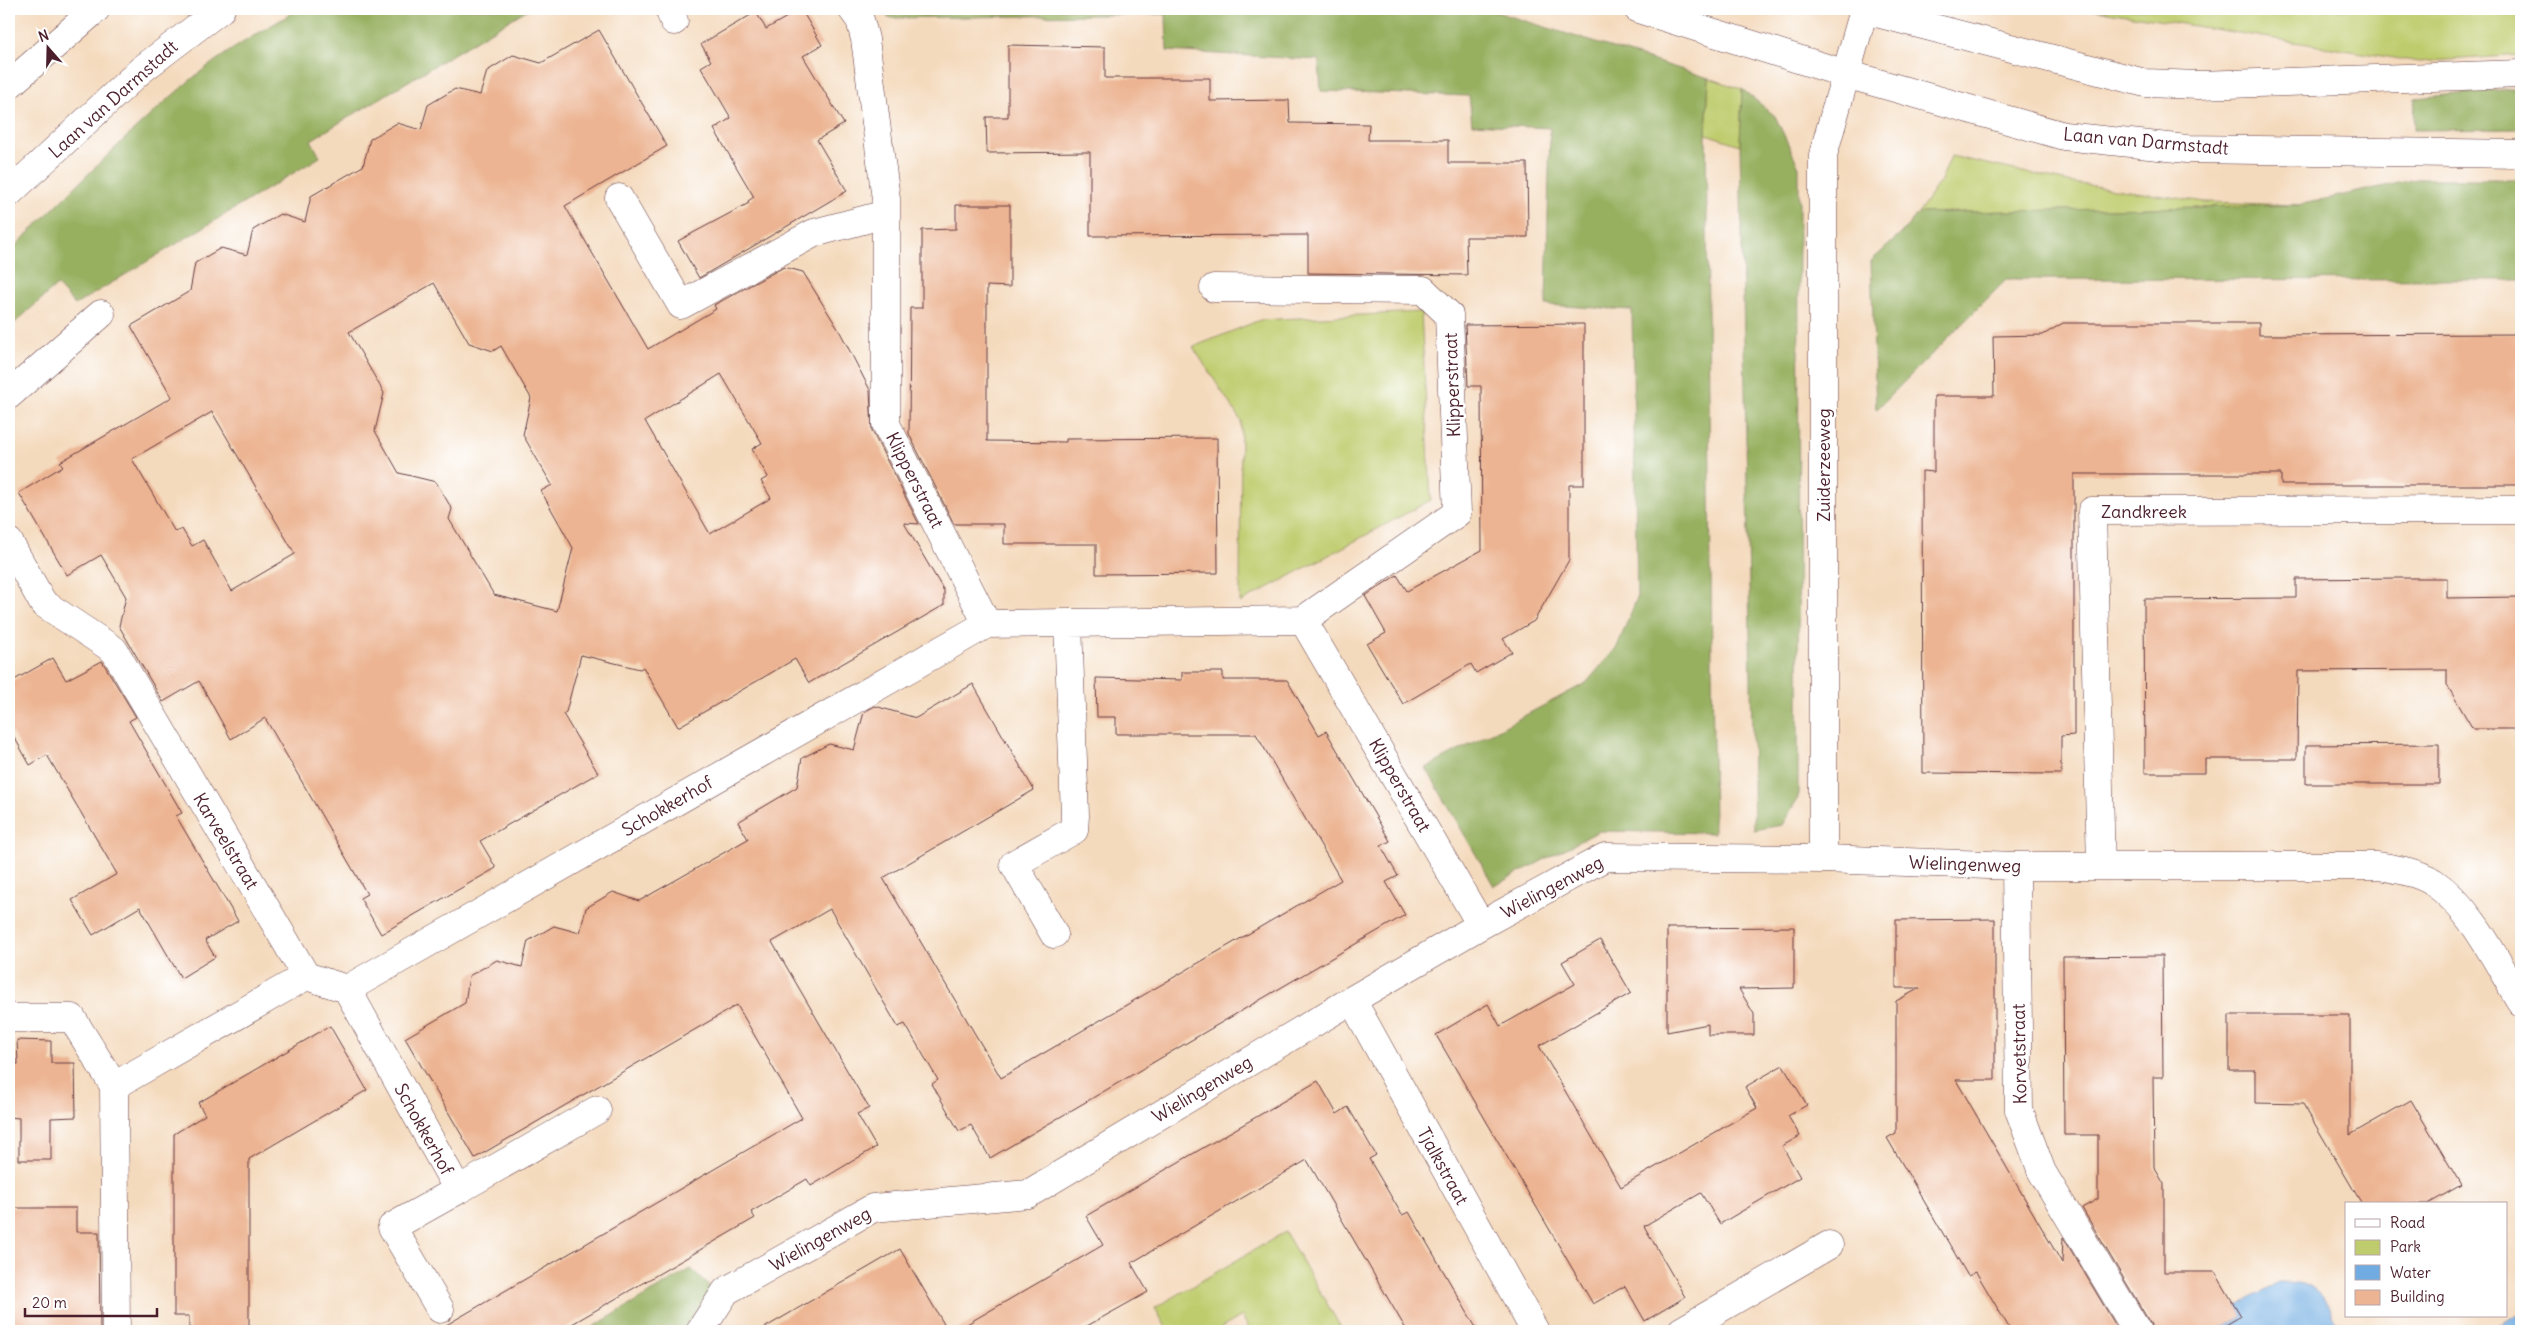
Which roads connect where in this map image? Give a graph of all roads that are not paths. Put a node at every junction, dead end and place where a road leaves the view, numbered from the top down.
1 (96, 9) edge
2 (221, 9) edge
3 (852, 9) edge
4 (1638, 9) edge
5 (1862, 9) edge
6 (1846, 74) junction
7 (2521, 74) edge
8 (9, 85) edge
9 (2521, 154) edge
10 (9, 193) edge
11 (619, 198) dead end
12 (886, 214) junction
13 (1214, 288) dead end
14 (101, 314) dead end
15 (9, 395) edge
16 (2521, 510) edge
17 (9, 542) edge
18 (1303, 620) junction
19 (1068, 623) junction
20 (988, 624) junction
21 (1824, 859) junction
22 (2016, 866) junction
23 (2101, 866) junction
24 (1481, 924) junction
25 (1054, 934) dead end
26 (306, 976) junction
27 (347, 989) junction
28 (1352, 1000) junction
29 (2521, 1002) edge
30 (9, 1018) edge
31 (114, 1086) junction
32 (597, 1110) dead end
33 (458, 1190) junction
34 (1829, 1245) dead end
35 (440, 1309) dead end
36 (116, 1331) edge
37 (700, 1331) edge
38 (1535, 1331) edge
39 (1681, 1331) edge
40 (2137, 1331) edge

1 - 8 street
2 - 10 street, Laan van Darmstadt
3 - 12 street, Klipperstraat
4 - 6 street, Laan van Darmstadt
5 - 6 street, Zuiderzeeweg
5 - 7 street
6 - 9 street, Laan van Darmstadt
6 - 21 street, Zuiderzeeweg
11 - 12 street
12 - 20 street, Klipperstraat
13 - 18 street, Klipperstraat
14 - 15 street
16 - 23 street, Zandkreek
17 - 26 street, Karveelstraat
18 - 19 street
18 - 24 street, Klipperstraat
19 - 20 street
19 - 25 street
20 - 27 street, Schokkerhof
21 - 22 street, Wielingenweg
21 - 24 street, Wielingenweg
22 - 23 street, Wielingenweg
22 - 40 street, Korvetstraat
23 - 29 street, Wielingenweg
24 - 28 street, Wielingenweg
26 - 27 street
26 - 31 street
27 - 33 street, Schokkerhof
28 - 37 street, Wielingenweg
28 - 38 street, Tjalkstraat
30 - 31 street
31 - 36 street
32 - 33 street, Schokkerhof
33 - 35 street, Schokkerhof
34 - 39 street

